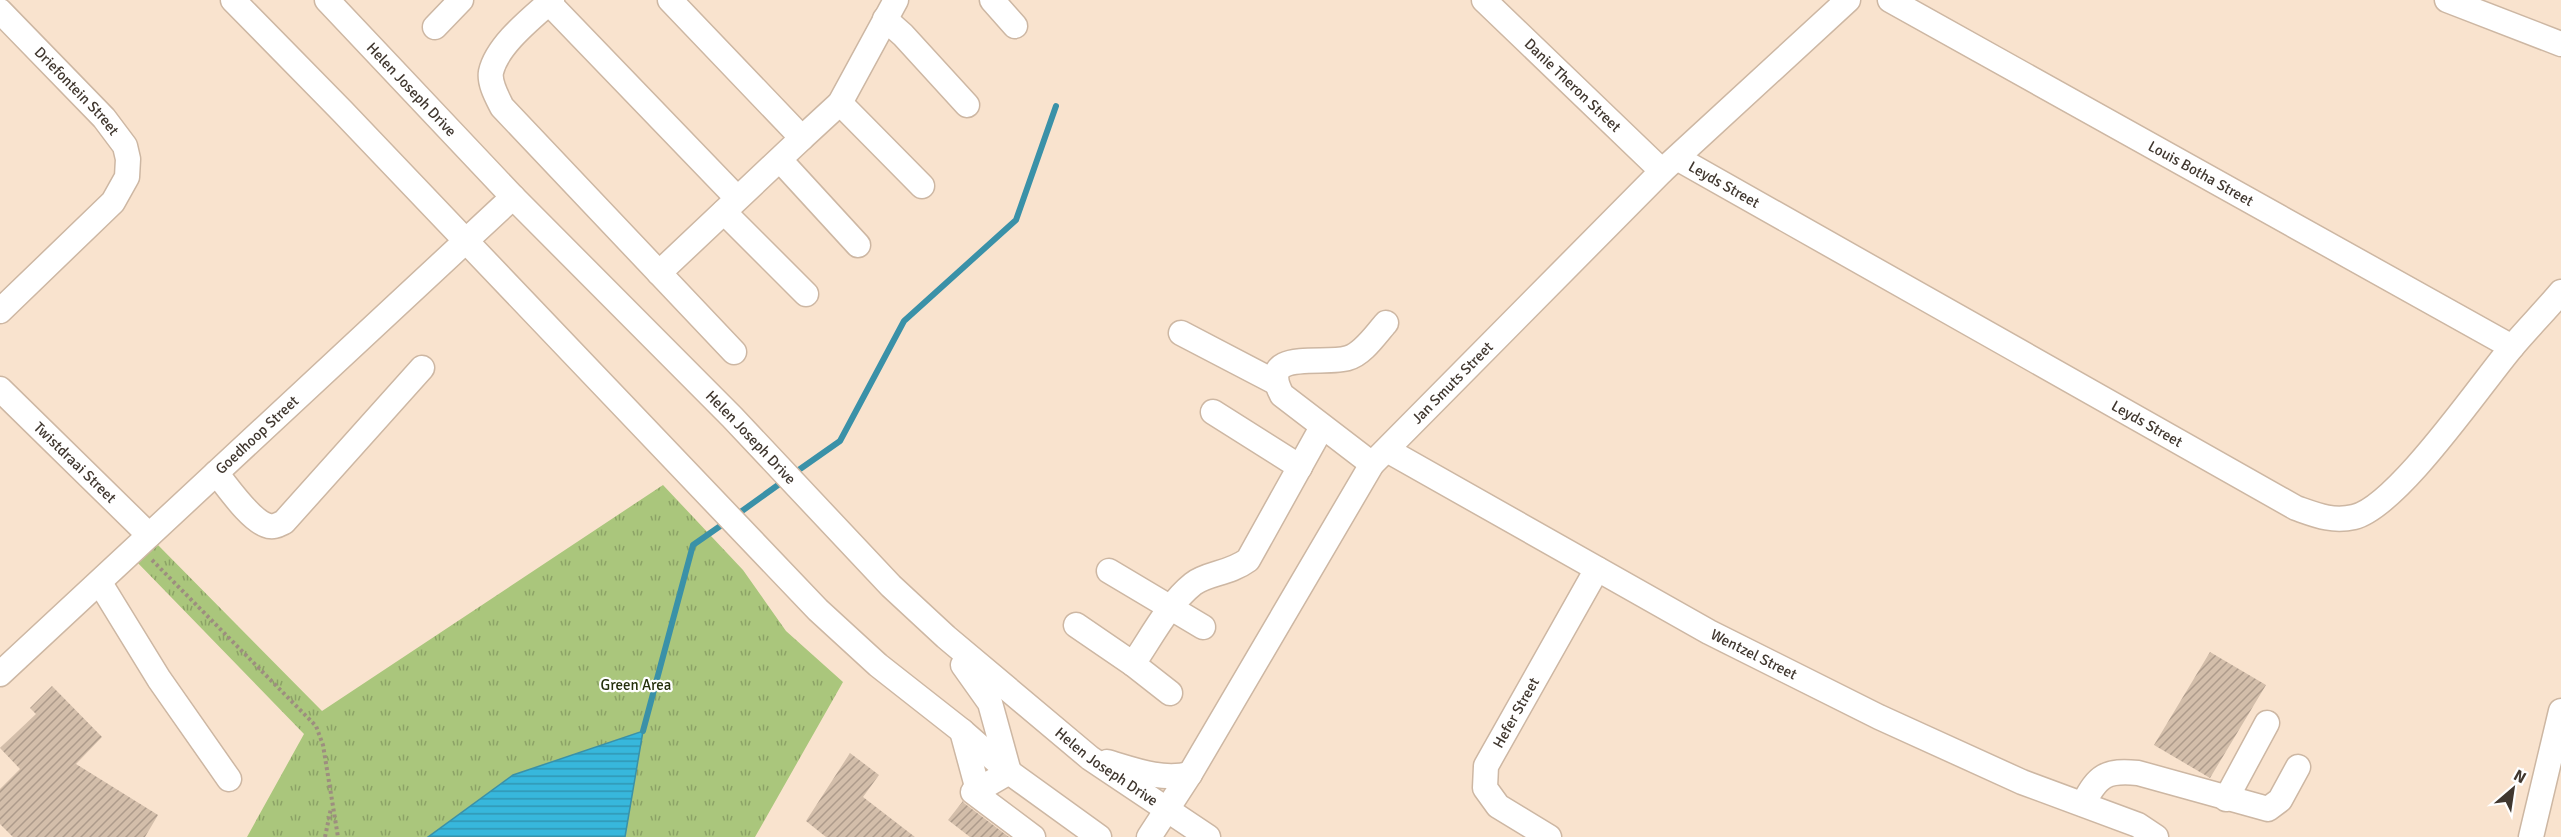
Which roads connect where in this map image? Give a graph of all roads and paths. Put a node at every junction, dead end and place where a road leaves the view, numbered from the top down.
1 (233, 0) edge
2 (327, 0) edge
3 (461, 0) edge
4 (670, 0) edge
5 (992, 0) edge
6 (1484, 0) edge
7 (1848, 0) edge
8 (1890, 0) edge
9 (2447, 0) edge
10 (540, 4) edge
11 (890, 10) edge
12 (0, 11) edge
13 (1015, 26) dead end
14 (435, 27) dead end
15 (2561, 44) edge
16 (840, 103) junction
17 (967, 105) dead end
18 (802, 138) junction
19 (780, 160) junction
20 (1670, 165) junction
21 (922, 186) dead end
22 (513, 196) junction
23 (730, 205) junction
24 (464, 240) junction
25 (858, 245) dead end
26 (659, 273) junction
27 (2561, 292) edge
28 (806, 294) dead end
29 (0, 311) edge
30 (1386, 323) dead end
31 (1181, 333) dead end
32 (2512, 347) junction
33 (734, 352) dead end
34 (422, 368) dead end
35 (1275, 382) junction
36 (0, 389) edge
37 (1213, 412) dead end
38 (1322, 427) junction
39 (1379, 457) junction
40 (1300, 467) junction
41 (216, 473) junction
42 (144, 541) junction
43 (1597, 569) junction
44 (1109, 571) dead end
45 (100, 583) junction
46 (1172, 607) junction
47 (1076, 624) dead end
48 (1203, 627) dead end
49 (946, 638) junction
50 (1133, 664) junction
51 (0, 674) edge
52 (1170, 693) dead end
53 (2561, 711) edge
54 (2267, 723) dead end
55 (962, 731) junction
56 (1090, 758) junction
57 (2298, 767) dead end
58 (1009, 772) junction
59 (1190, 774) junction
60 (230, 778) dead end
61 (973, 792) dead end
62 (2226, 799) junction
63 (332, 803) junction
64 (2083, 804) junction
65 (1166, 811) junction
66 (2147, 831) edge
67 (1089, 833) edge
68 (325, 837) edge
69 (338, 837) edge
70 (1033, 837) edge
71 (1149, 837) edge
72 (1208, 837) edge
73 (1549, 837) edge
74 (2531, 837) edge

1 - 24 street
2 - 22 street, Helen Joseph Drive
3 - 14 street
4 - 18 street
5 - 13 street
6 - 20 street, Danie Theron Street
7 - 20 street, Jan Smuts Street
8 - 32 street, Louis Botha Street
9 - 15 street
10 - 23 street
10 - 26 street
11 - 16 street
11 - 17 street
12 - 29 street, Driefontein Street
16 - 18 street
16 - 21 street
18 - 19 street
19 - 23 street
19 - 25 street
20 - 32 street, Leyds Street
20 - 39 street, Jan Smuts Street
22 - 24 street, Goedhoop Street
22 - 49 street, Helen Joseph Drive
23 - 26 street
23 - 28 street
24 - 41 street, Goedhoop Street
24 - 55 street
26 - 33 street
27 - 32 street, Leyds Street
30 - 35 street
31 - 35 street
34 - 41 street
35 - 38 street, Wentzel Street
36 - 42 street, Twistdraai Street
37 - 40 street
38 - 39 street, Wentzel Street
38 - 40 street
39 - 43 street, Wentzel Street
39 - 59 street, Jan Smuts Street
40 - 46 street
41 - 42 street, Goedhoop Street
42 - 45 street, Goedhoop Street
42 - 63 path
43 - 64 street, Wentzel Street
43 - 73 street, Hefer Street
44 - 46 street
45 - 51 street, Goedhoop Street
45 - 60 street
46 - 48 street
46 - 50 street
47 - 50 street
49 - 56 street, Helen Joseph Drive
49 - 58 street
50 - 52 street
53 - 74 street
54 - 62 street
55 - 58 street
55 - 58 street
56 - 59 street
56 - 65 street, Helen Joseph Drive
57 - 62 street
58 - 67 street
59 - 65 street, Jan Smuts Street
61 - 70 street
62 - 64 street
63 - 68 path
63 - 69 path
64 - 66 street, Wentzel Street
65 - 71 street, Jan Smuts Street
65 - 72 street, Helen Joseph Drive

